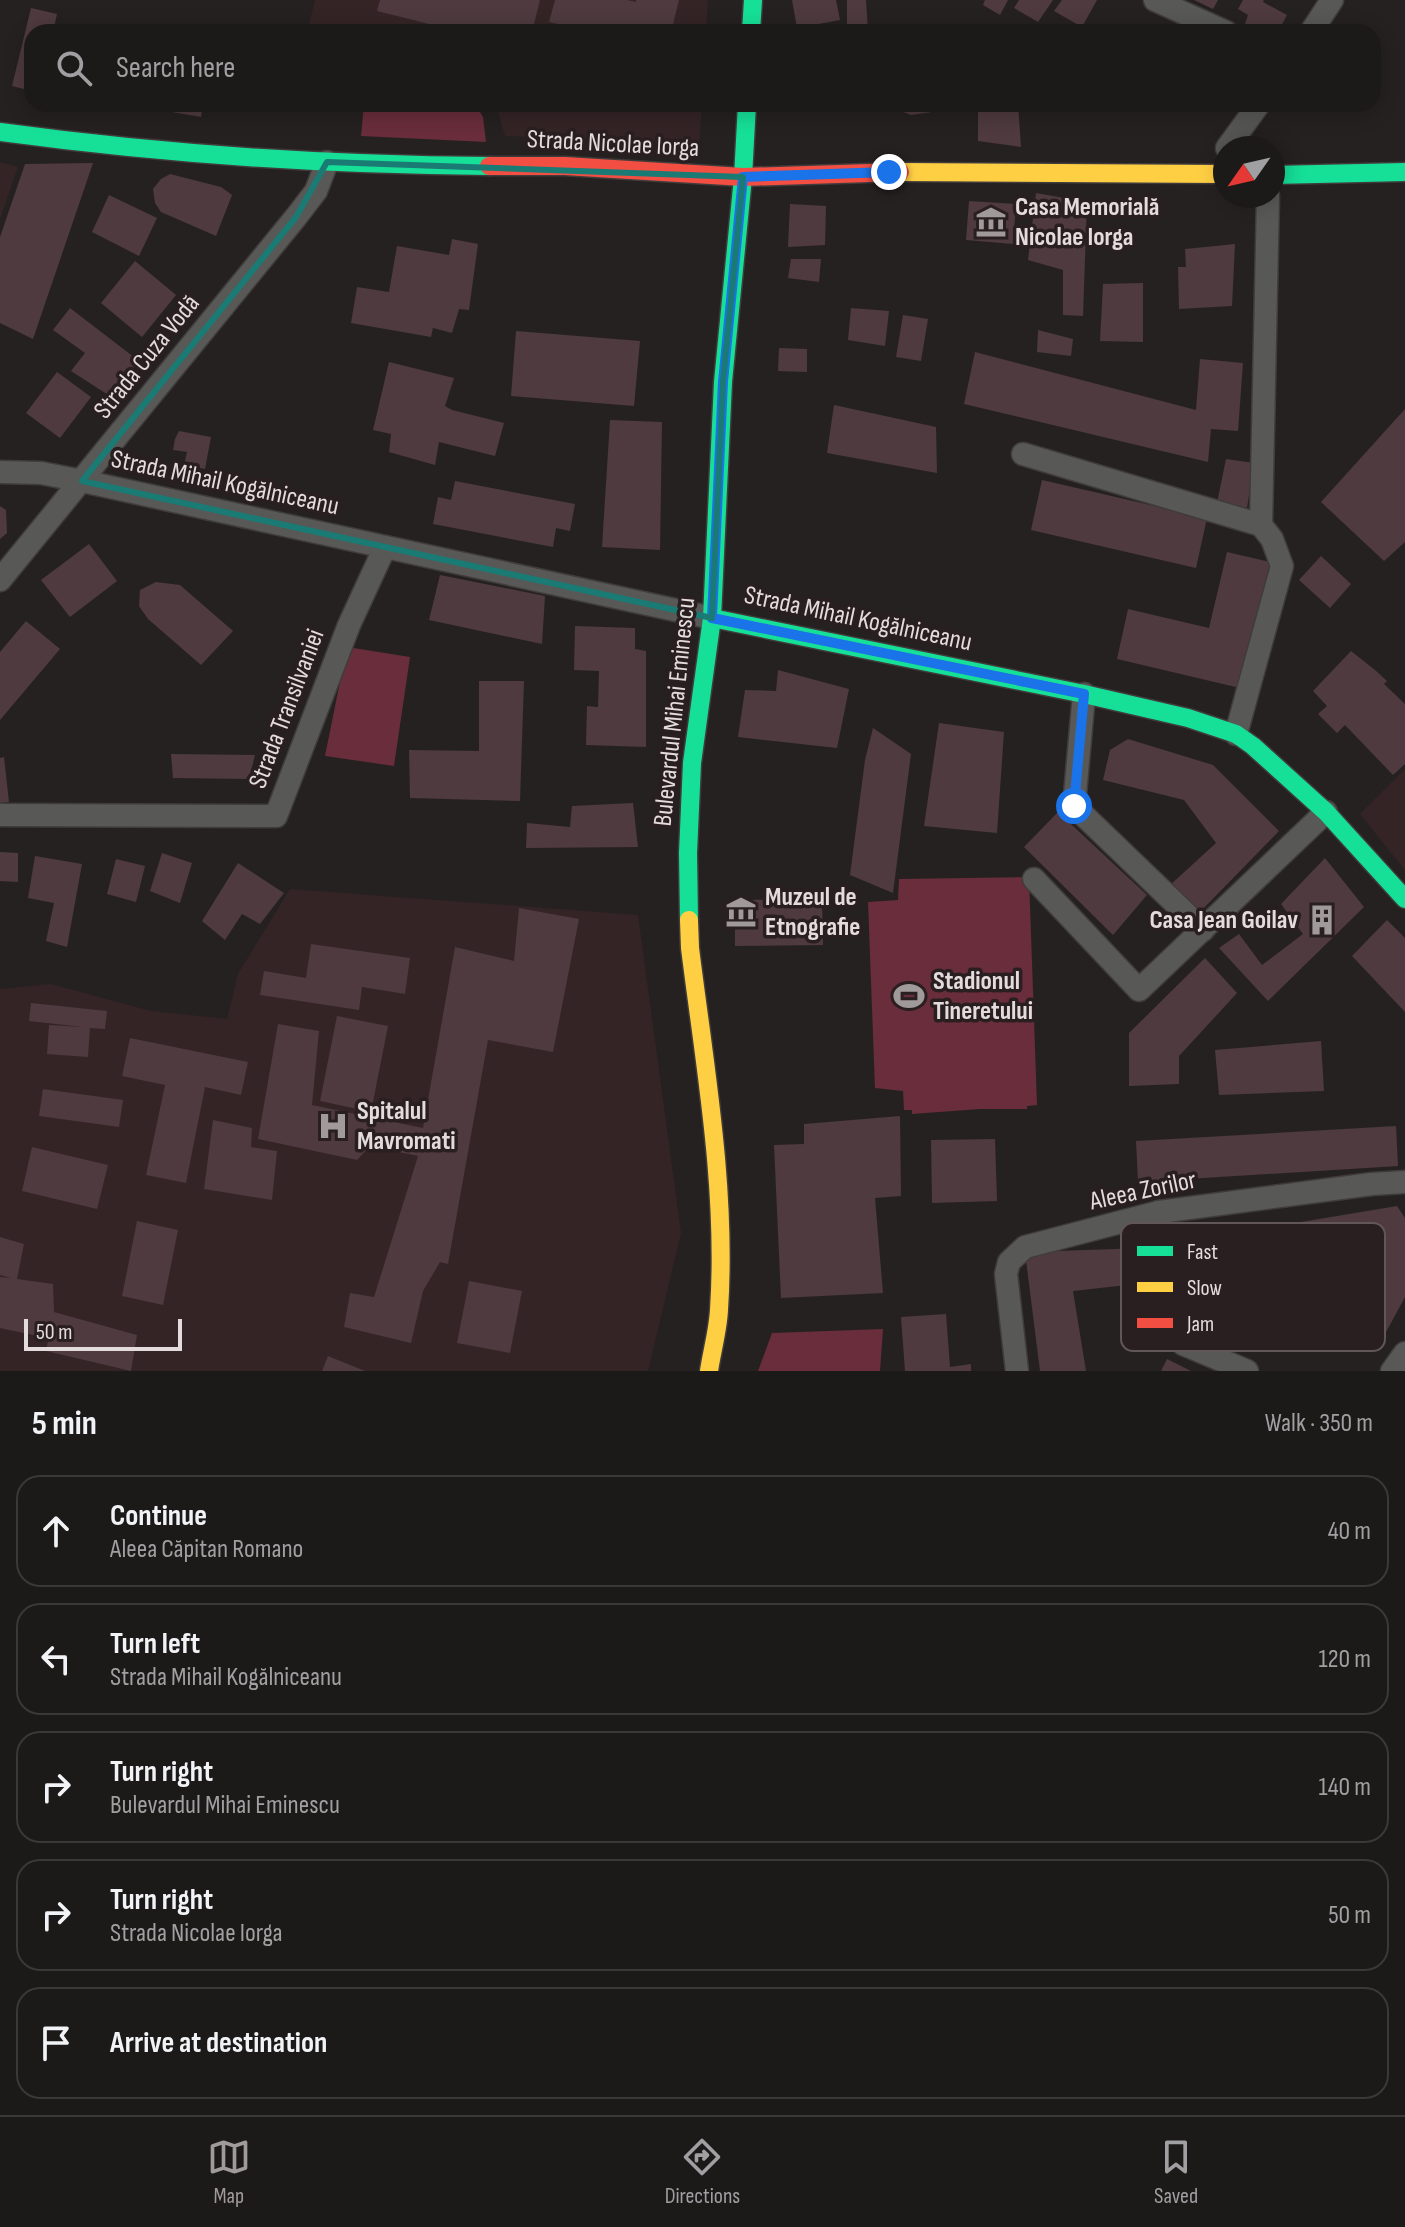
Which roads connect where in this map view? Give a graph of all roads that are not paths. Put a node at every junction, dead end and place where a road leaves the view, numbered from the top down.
1 (753, 0) edge
2 (1155, 0) edge
3 (1332, 0) edge
4 (752, 24) edge
5 (1208, 24) edge
6 (1316, 24) edge
7 (747, 112) edge
8 (1253, 112) edge
9 (0, 132) edge
10 (1236, 136) edge
11 (327, 162) junction
12 (1405, 172) edge
13 (1213, 174) edge
14 (1285, 175) edge
15 (743, 177) junction
16 (1268, 208) edge
17 (1023, 454) dead end
18 (0, 472) edge
19 (82, 481) junction
20 (1261, 525) junction
21 (385, 547) junction
22 (0, 580) edge
23 (712, 618) junction
24 (1084, 694) junction
25 (1236, 734) junction
26 (1326, 812) junction
27 (0, 815) edge
28 (1034, 879) dead end
29 (1405, 899) edge
30 (1203, 930) junction
31 (1405, 1182) edge
32 (1159, 1212) junction
33 (1159, 1223) edge
34 (1200, 1351) edge
35 (1405, 1353) edge
36 (709, 1371) edge
37 (1017, 1371) edge
38 (1247, 1371) edge
39 (1392, 1371) edge

1 - 4 main road
2 - 5 street
3 - 6 street
7 - 15 main road, Bulevardul Mihai Eminescu
8 - 10 street
9 - 11 main road, Strada Nicolae Iorga
11 - 15 main road, Strada Nicolae Iorga
11 - 19 street, Strada Cuza Vodă
12 - 14 main road
13 - 15 main road, Strada Nicolae Iorga
15 - 23 main road, Bulevardul Mihai Eminescu
16 - 20 street
17 - 20 street
18 - 19 street, Strada Mihail Kogălniceanu
19 - 21 street, Strada Mihail Kogălniceanu
19 - 22 street, Strada Cuza Vodă
20 - 25 street
21 - 23 street, Strada Mihail Kogălniceanu
21 - 27 street, Strada Transilvaniei
23 - 24 main road, Strada Mihail Kogălniceanu
23 - 36 main road, Bulevardul Mihai Eminescu
24 - 25 main road, Strada Mihail Kogălniceanu
24 - 30 street
25 - 26 main road, Strada Mihail Kogălniceanu
26 - 29 main road, Strada Mihail Kogălniceanu
26 - 30 street
28 - 30 street
31 - 32 street, Aleea Zorilor
32 - 33 street
32 - 37 street, Aleea Zorilor
34 - 38 street
35 - 39 street

